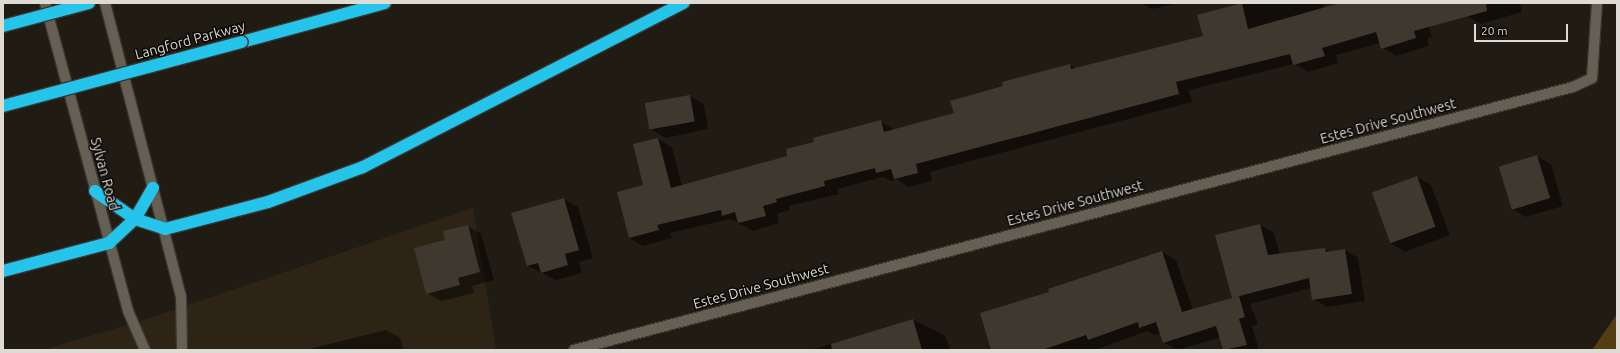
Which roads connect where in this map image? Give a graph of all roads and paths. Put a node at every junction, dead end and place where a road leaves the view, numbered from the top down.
1 (45, 3) edge
2 (89, 3) edge
3 (105, 3) edge
4 (385, 3) edge
5 (683, 3) edge
6 (1597, 3) edge
7 (3, 26) edge
8 (3, 106) edge
9 (153, 188) junction
10 (95, 191) junction
11 (135, 219) junction
12 (165, 229) junction
13 (109, 243) junction
14 (3, 271) edge
15 (145, 350) edge
16 (182, 350) edge
17 (574, 350) edge

1 - 10 street, Sylvan Road
2 - 7 highway, bridge
3 - 9 street
4 - 8 highway, Langford Parkway, bridge
5 - 12 highway
6 - 17 street, Estes Drive Southwest
9 - 11 highway
9 - 12 street
10 - 11 highway
10 - 13 street, Sylvan Road
11 - 12 highway
11 - 13 highway
12 - 16 street
13 - 14 highway
13 - 15 street, Sylvan Road

